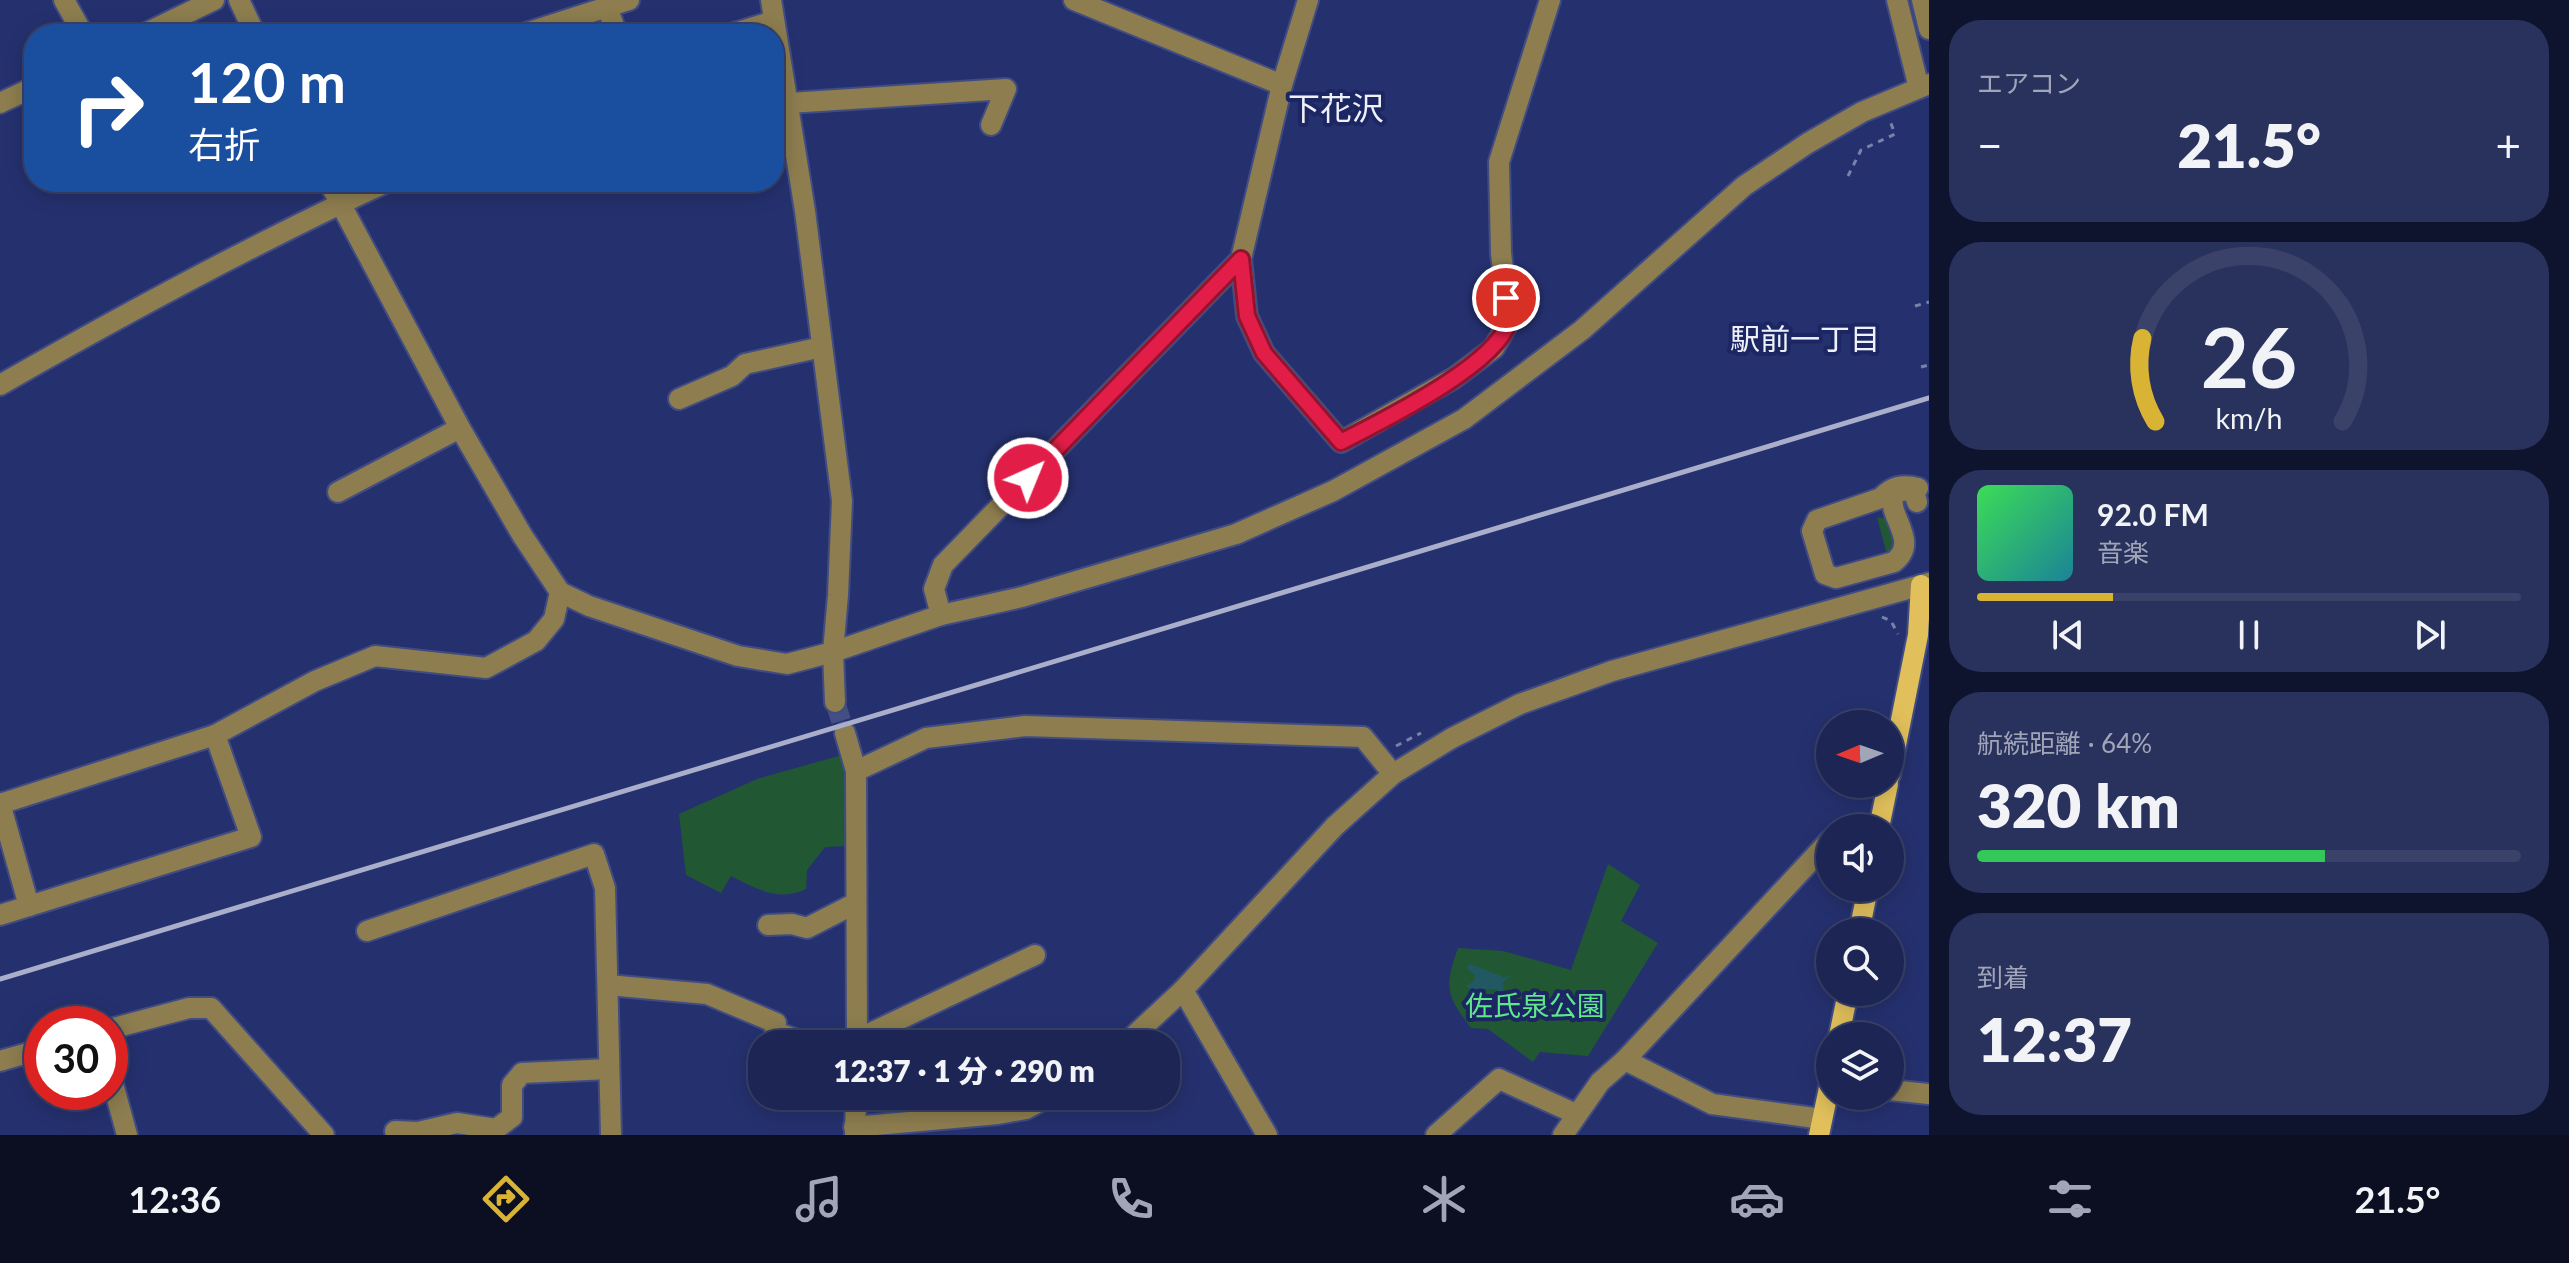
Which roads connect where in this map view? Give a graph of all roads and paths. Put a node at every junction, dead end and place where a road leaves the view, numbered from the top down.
1 (64, 0) edge
2 (214, 0) edge
3 (239, 0) edge
4 (629, 0) edge
5 (771, 0) edge
6 (1074, 0) edge
7 (1308, 0) edge
8 (1550, 0) edge
9 (1897, 0) edge
10 (1922, 0) edge
11 (607, 7) junction
12 (774, 21) junction
13 (77, 24) edge
14 (165, 24) edge
15 (250, 24) edge
16 (554, 24) edge
17 (613, 24) edge
18 (764, 24) edge
19 (775, 24) edge
20 (1929, 29) edge
21 (784, 76) edge
22 (1282, 85) junction
23 (1924, 86) edge
24 (24, 92) edge
25 (0, 103) edge
26 (789, 103) junction
27 (1884, 103) junction
28 (991, 125) dead end
29 (1848, 176) dead end
30 (334, 192) edge
31 (365, 192) edge
32 (339, 204) junction
33 (1241, 259) junction
34 (1929, 302) edge
35 (1915, 306) dead end
36 (822, 347) junction
37 (1929, 365) edge
38 (1921, 367) dead end
39 (0, 385) edge
40 (679, 399) dead end
41 (460, 428) junction
42 (338, 492) dead end
43 (1918, 495) dead end
44 (1886, 500) junction
45 (1925, 584) edge
46 (560, 592) junction
47 (941, 615) junction
48 (1879, 616) dead end
49 (1901, 624) dead end
50 (1895, 626) junction
51 (1899, 636) dead end
52 (833, 652) junction
53 (835, 702) tunnel mouth
54 (1903, 710) edge
55 (845, 733) tunnel mouth
56 (215, 735) junction
57 (856, 771) junction
58 (1393, 774) junction
59 (0, 804) edge
60 (1816, 855) edge
61 (856, 903) junction
62 (29, 906) junction
63 (0, 915) edge
64 (768, 925) dead end
65 (367, 931) dead end
66 (1035, 955) dead end
67 (608, 985) junction
68 (1183, 990) junction
69 (128, 1024) edge
70 (775, 1030) edge
71 (858, 1030) edge
72 (881, 1030) edge
73 (1140, 1030) edge
74 (24, 1054) edge
75 (1625, 1060) junction
76 (0, 1061) edge
77 (609, 1069) junction
78 (1904, 1091) edge
79 (1929, 1094) edge
80 (120, 1110) edge
81 (855, 1110) edge
82 (1020, 1110) edge
83 (1576, 1114) junction
84 (1820, 1127) edge
85 (395, 1131) dead end
86 (854, 1131) edge
87 (127, 1135) edge
88 (324, 1135) edge
89 (611, 1135) edge
90 (1267, 1135) edge
91 (1436, 1135) edge
92 (1563, 1135) edge

1 - 13 street
2 - 14 street
3 - 15 street
4 - 11 street
5 - 12 street
6 - 22 street
7 - 22 street
8 - 33 street
9 - 23 street
10 - 20 street
11 - 16 street
11 - 17 street
12 - 18 street
12 - 19 street
21 - 26 street
22 - 33 street
23 - 27 street
24 - 25 street
26 - 28 street
26 - 36 street
27 - 29 path
27 - 47 street
30 - 32 street
31 - 32 street
32 - 39 street
32 - 41 street
33 - 47 street
34 - 35 path
36 - 40 street
36 - 52 street
37 - 38 path
41 - 42 street
41 - 46 street
43 - 44 street
44 - 44 street
45 - 54 main road
45 - 58 street
46 - 52 street
46 - 56 street
47 - 52 street
48 - 50 path
49 - 50 path
50 - 51 path
52 - 53 street
55 - 57 street
56 - 59 street
56 - 62 street
57 - 58 street
57 - 61 street
58 - 68 street
59 - 62 street
60 - 75 street
61 - 64 street
61 - 71 street
62 - 63 street
65 - 67 street
66 - 72 street
67 - 70 street
67 - 77 street
68 - 73 street
68 - 90 street
69 - 88 street
74 - 76 street
75 - 83 street
75 - 84 street
77 - 85 street
77 - 89 street
78 - 79 street
80 - 87 street
81 - 86 street
82 - 86 street
83 - 91 street
83 - 92 street

